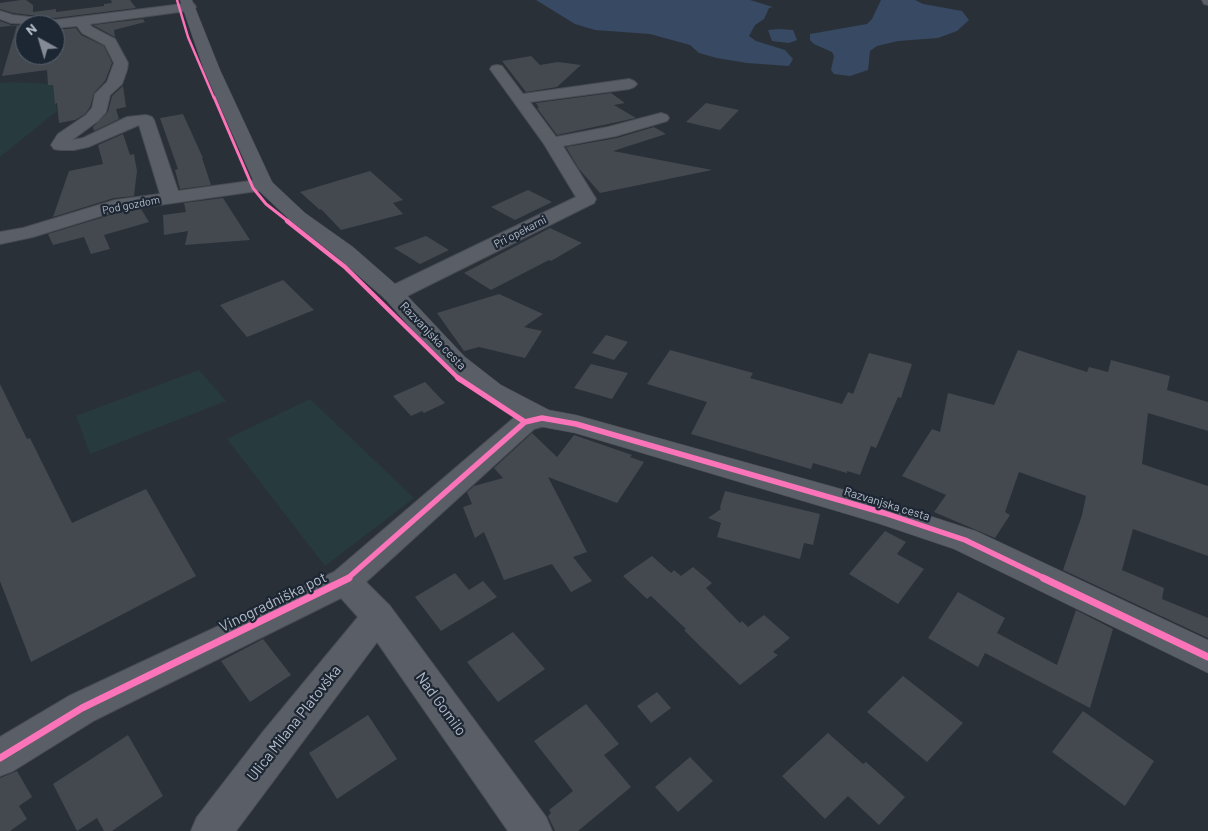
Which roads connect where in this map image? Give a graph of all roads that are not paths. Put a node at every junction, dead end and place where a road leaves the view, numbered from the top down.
1 (188, 3) edge
2 (0, 15) edge
3 (86, 21) junction
4 (497, 69) dead end
5 (629, 84) dead end
6 (520, 99) junction
7 (661, 118) dead end
8 (552, 143) junction
9 (264, 185) junction
10 (170, 197) junction
11 (0, 238) edge
12 (394, 294) junction
13 (533, 420) junction
14 (346, 582) junction
15 (378, 616) junction
16 (1208, 657) edge
17 (0, 758) edge
18 (211, 831) edge
19 (532, 831) edge

1 - 3 street
1 - 9 street, Razvanjska cesta
2 - 3 street
3 - 10 street
4 - 6 street, Pri opekarni
5 - 6 street
6 - 8 street, Pri opekarni
7 - 8 street
8 - 12 street, Pri opekarni
9 - 10 street, Pod gozdom
9 - 12 street, Razvanjska cesta
10 - 11 street, Pod gozdom
12 - 13 street, Razvanjska cesta
13 - 14 street, Vinogradniška pot
13 - 16 street, Razvanjska cesta
14 - 15 street, Nad Gomilo
14 - 17 street, Vinogradniška pot
15 - 18 street, Ulica Milana Platovška
15 - 19 street, Nad Gomilo

